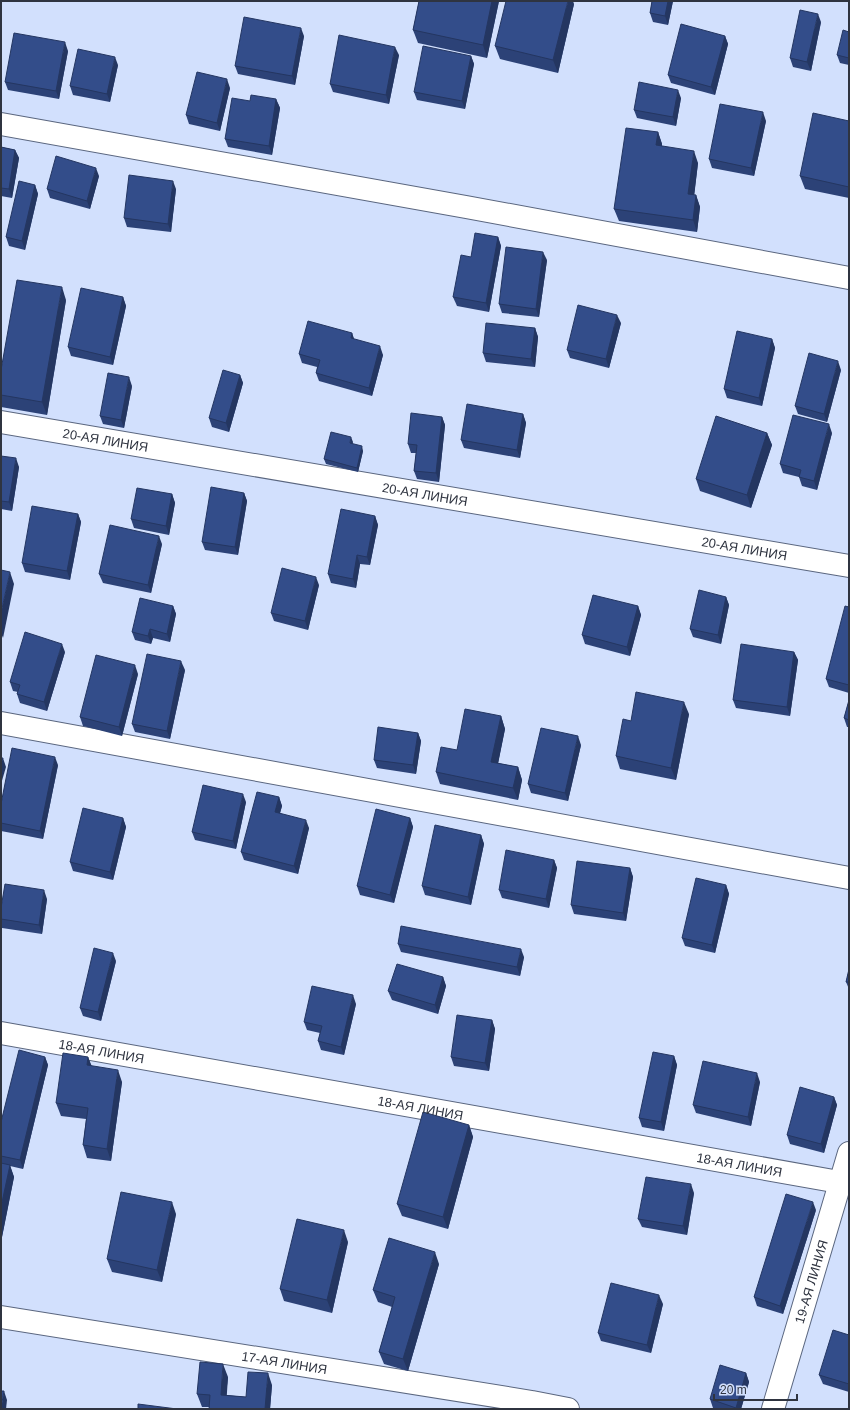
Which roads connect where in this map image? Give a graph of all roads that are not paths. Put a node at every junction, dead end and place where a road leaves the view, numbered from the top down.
1 (1, 124) edge
2 (849, 278) edge
3 (1, 422) edge
4 (849, 566) edge
5 (1, 723) edge
6 (849, 878) edge
7 (1, 1033) edge
8 (849, 1153) edge
9 (839, 1182) junction
10 (1, 1317) edge
11 (568, 1409) edge
12 (773, 1409) edge

1 - 2 street
3 - 4 street, 20-АЯ ЛИНИЯ
5 - 6 street
7 - 9 street, 18-АЯ ЛИНИЯ
8 - 9 street, 19-АЯ ЛИНИЯ
9 - 12 street, 19-АЯ ЛИНИЯ
10 - 11 street, 17-АЯ ЛИНИЯ

